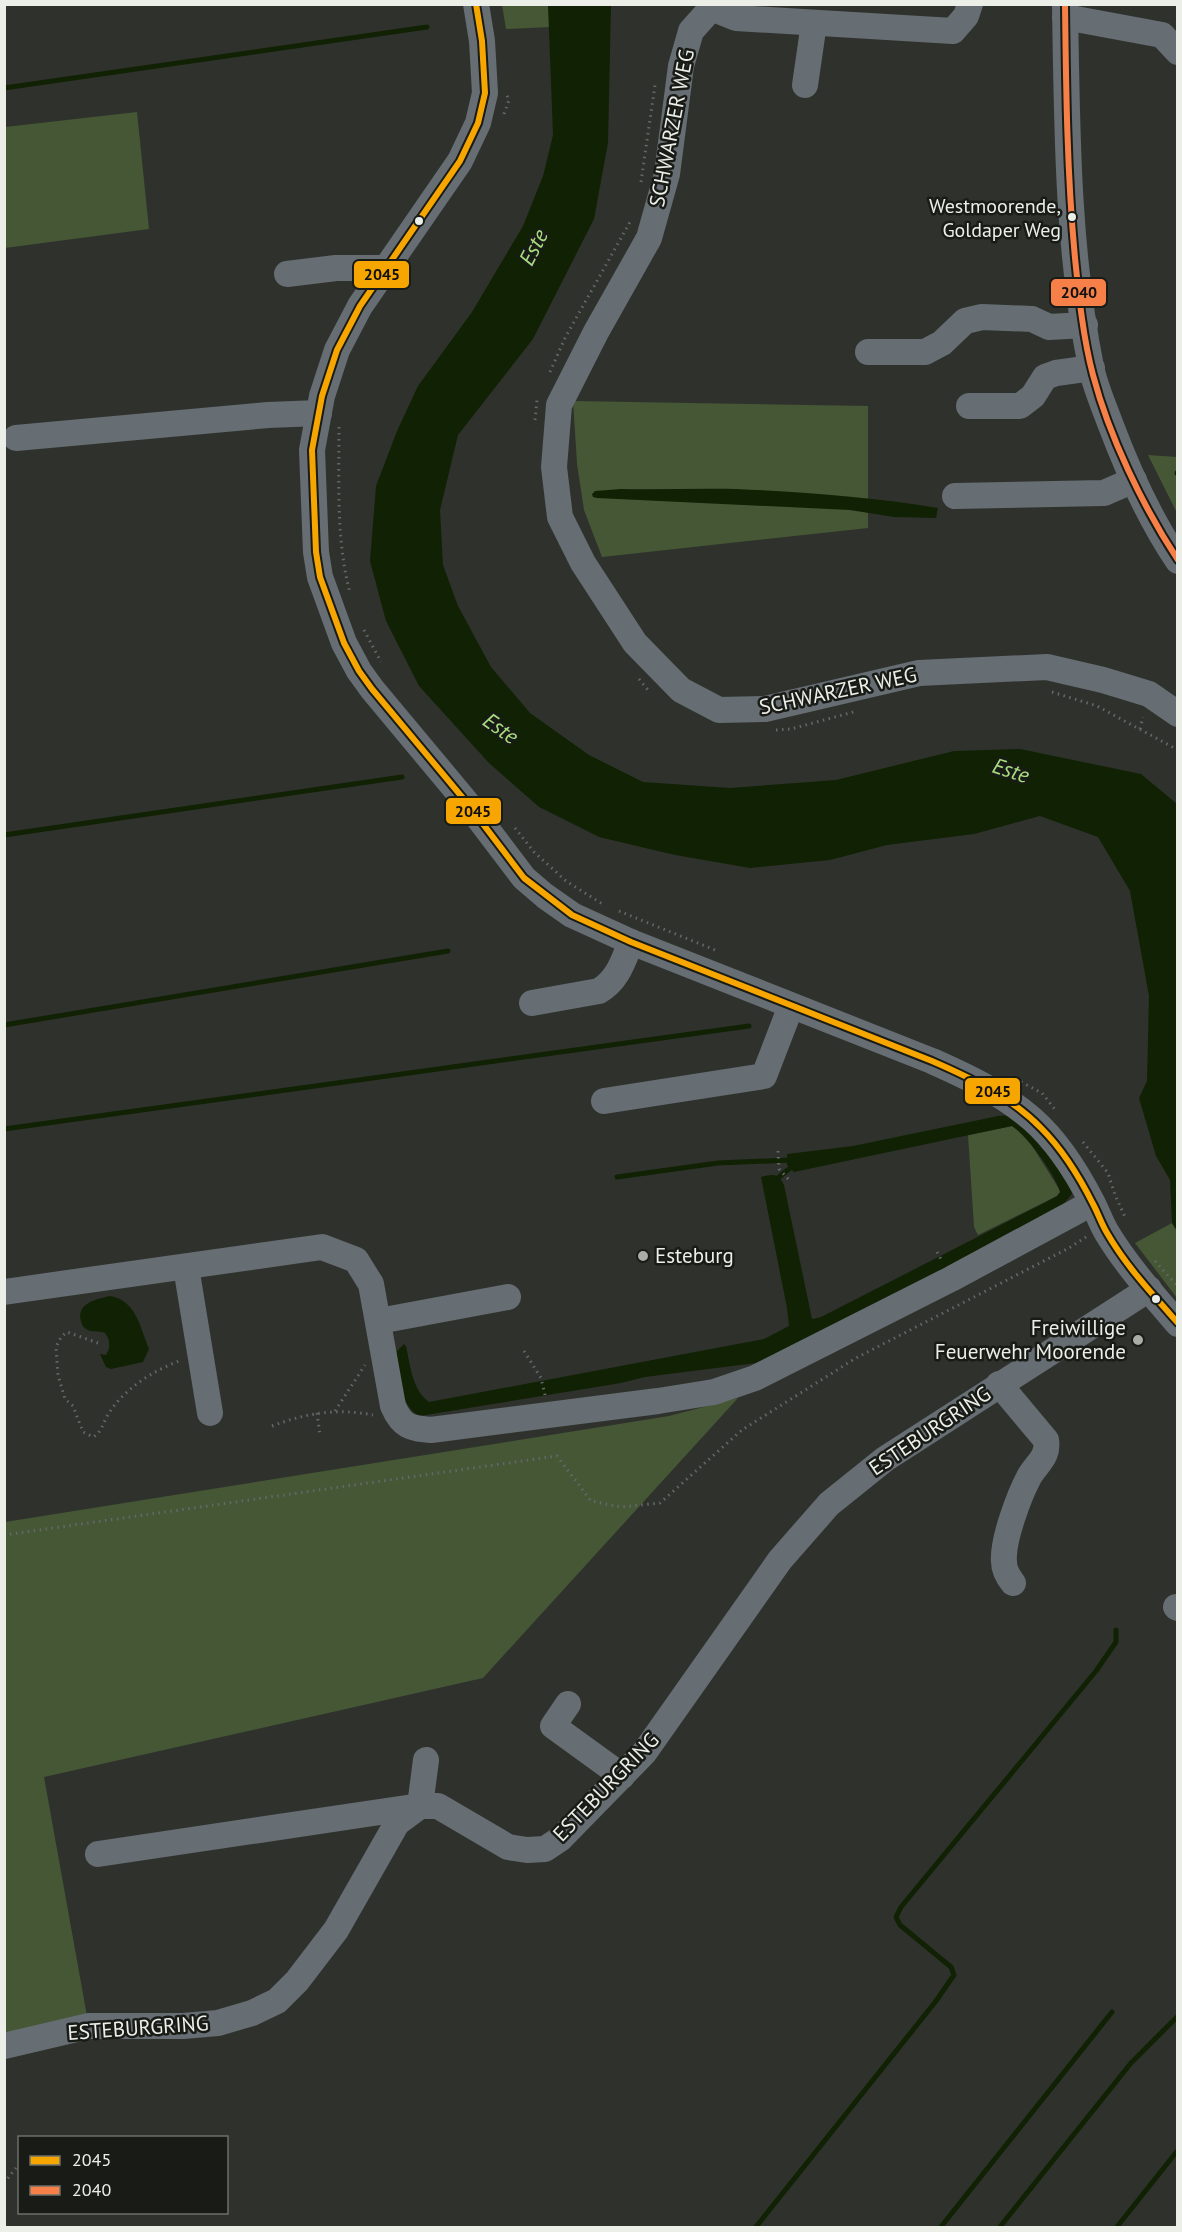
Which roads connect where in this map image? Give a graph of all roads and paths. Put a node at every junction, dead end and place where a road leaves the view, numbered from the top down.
1 (476, 4) edge
2 (970, 4) edge
3 (713, 6) edge
4 (1065, 11) edge
5 (814, 22) junction
6 (1178, 52) edge
7 (657, 77) dead end
8 (806, 85) dead end
9 (640, 188) dead end
10 (632, 220) dead end
11 (441, 226) dead end
12 (393, 259) junction
13 (287, 274) dead end
14 (1084, 325) junction
15 (868, 352) dead end
16 (1092, 368) junction
17 (548, 376) dead end
18 (539, 395) dead end
19 (969, 406) dead end
20 (329, 416) junction
21 (534, 429) dead end
22 (16, 438) dead end
23 (1134, 480) junction
24 (955, 496) dead end
25 (1178, 561) edge
26 (351, 597) dead end
27 (363, 628) dead end
28 (381, 663) dead end
29 (636, 676) dead end
30 (1043, 689) dead end
31 (652, 692) dead end
32 (860, 710) dead end
33 (1178, 714) edge
34 (770, 730) dead end
35 (1178, 750) edge
36 (513, 825) dead end
37 (607, 906) dead end
38 (618, 911) dead end
39 (631, 942) junction
40 (718, 952) dead end
41 (532, 1003) dead end
42 (791, 1006) junction
43 (1012, 1077) dead end
44 (604, 1101) dead end
45 (1064, 1120) dead end
46 (1079, 1138) dead end
47 (778, 1151) dead end
48 (791, 1182) dead end
49 (1092, 1203) junction
50 (1126, 1221) dead end
51 (186, 1267) junction
52 (1149, 1289) junction
53 (4, 1292) edge
54 (508, 1297) dead end
55 (379, 1321) junction
56 (1178, 1324) edge
57 (98, 1343) dead end
58 (384, 1350) junction
59 (524, 1351) dead end
60 (200, 1353) junction
61 (999, 1384) junction
62 (546, 1398) dead end
63 (335, 1411) junction
64 (210, 1413) dead end
65 (317, 1413) junction
66 (399, 1419) junction
67 (272, 1426) dead end
68 (320, 1435) dead end
69 (1013, 1584) dead end
70 (568, 1704) dead end
71 (426, 1760) dead end
72 (622, 1776) junction
73 (420, 1806) junction
74 (98, 1854) dead end
75 (4, 2046) edge
76 (16, 2168) dead end
77 (4, 2183) edge

1 - 12 street
2 - 5 street
3 - 5 street
3 - 33 street, SCHWARZER WEG
4 - 6 street
4 - 14 street
5 - 8 street
7 - 9 path
10 - 17 path
11 - 12 street
12 - 13 street
12 - 20 street
14 - 15 street
14 - 16 street
16 - 19 street
16 - 23 street
18 - 21 path
20 - 22 street
20 - 26 path
20 - 39 street
23 - 24 street
23 - 25 street
27 - 28 path
29 - 31 path
30 - 35 path
32 - 34 path
36 - 37 path
38 - 40 path
39 - 41 street
39 - 42 street
42 - 44 street
42 - 49 street
43 - 45 path
46 - 50 path
47 - 48 path
49 - 52 street
49 - 66 street
51 - 53 street
51 - 55 street
51 - 60 street
52 - 56 street
52 - 61 street, ESTEBURGRING
54 - 55 street
55 - 58 street
57 - 60 path
58 - 63 path
58 - 66 street
59 - 62 path
60 - 64 street
61 - 69 street
61 - 72 street, ESTEBURGRING
63 - 65 path
63 - 66 path
65 - 67 path
65 - 68 path
70 - 72 street
71 - 73 street
72 - 73 street, ESTEBURGRING
73 - 74 street
73 - 75 street, ESTEBURGRING
76 - 77 path

